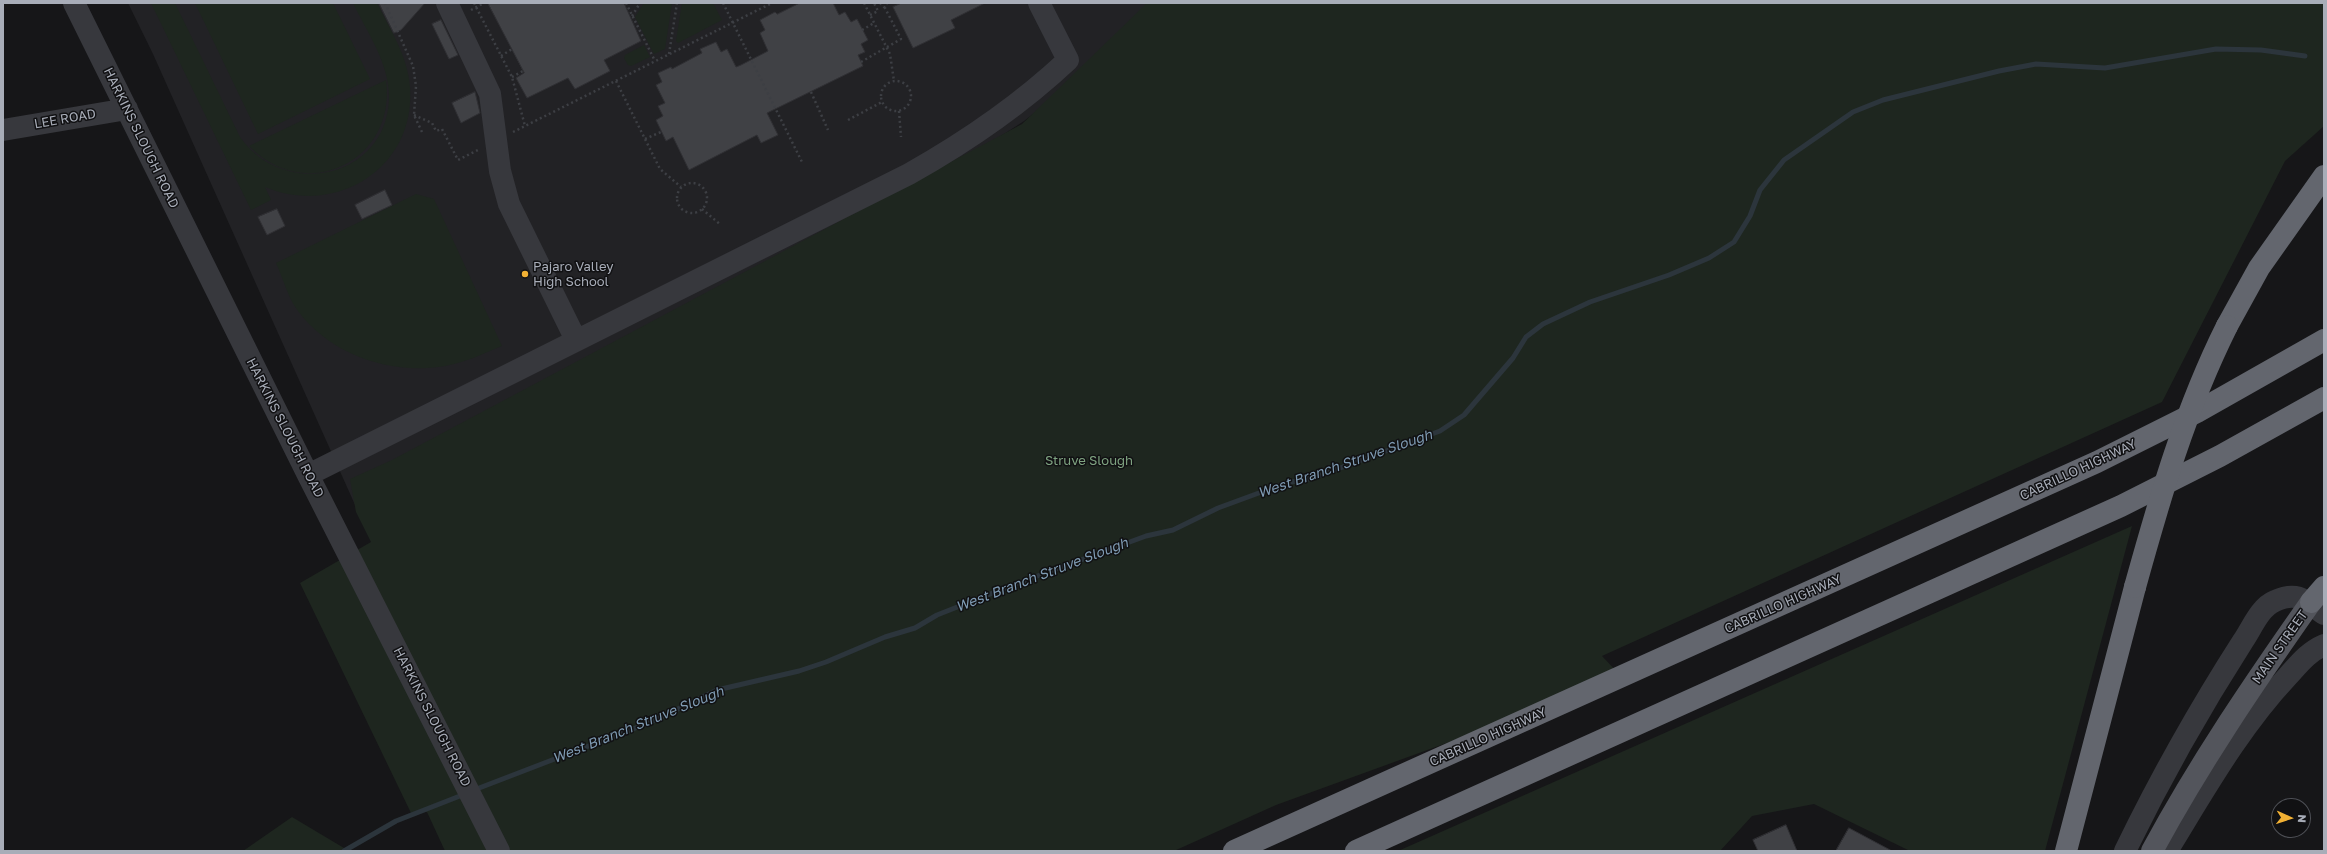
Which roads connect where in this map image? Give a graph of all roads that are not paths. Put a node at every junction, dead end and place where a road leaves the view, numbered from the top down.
1 (74, 3) edge
2 (447, 3) edge
3 (1039, 3) edge
4 (127, 109) junction
5 (3, 130) edge
6 (2324, 176) edge
7 (576, 340) junction
8 (2324, 340) edge
9 (2324, 398) edge
10 (308, 475) junction
11 (2320, 601) edge
12 (2324, 645) edge
13 (500, 851) edge
14 (1234, 851) edge
15 (1356, 851) edge
16 (2066, 851) edge
17 (2126, 851) edge
18 (2152, 851) edge
19 (2167, 851) edge

1 - 4 street, HARKINS SLOUGH ROAD
2 - 7 street
3 - 7 street
4 - 5 street, LEE ROAD
4 - 10 street, HARKINS SLOUGH ROAD
6 - 16 highway, bridge
7 - 10 street
8 - 14 highway, CABRILLO HIGHWAY
9 - 15 highway
10 - 13 street, HARKINS SLOUGH ROAD
11 - 17 street, MAIN STREET
11 - 18 main road, MAIN STREET
12 - 19 street

